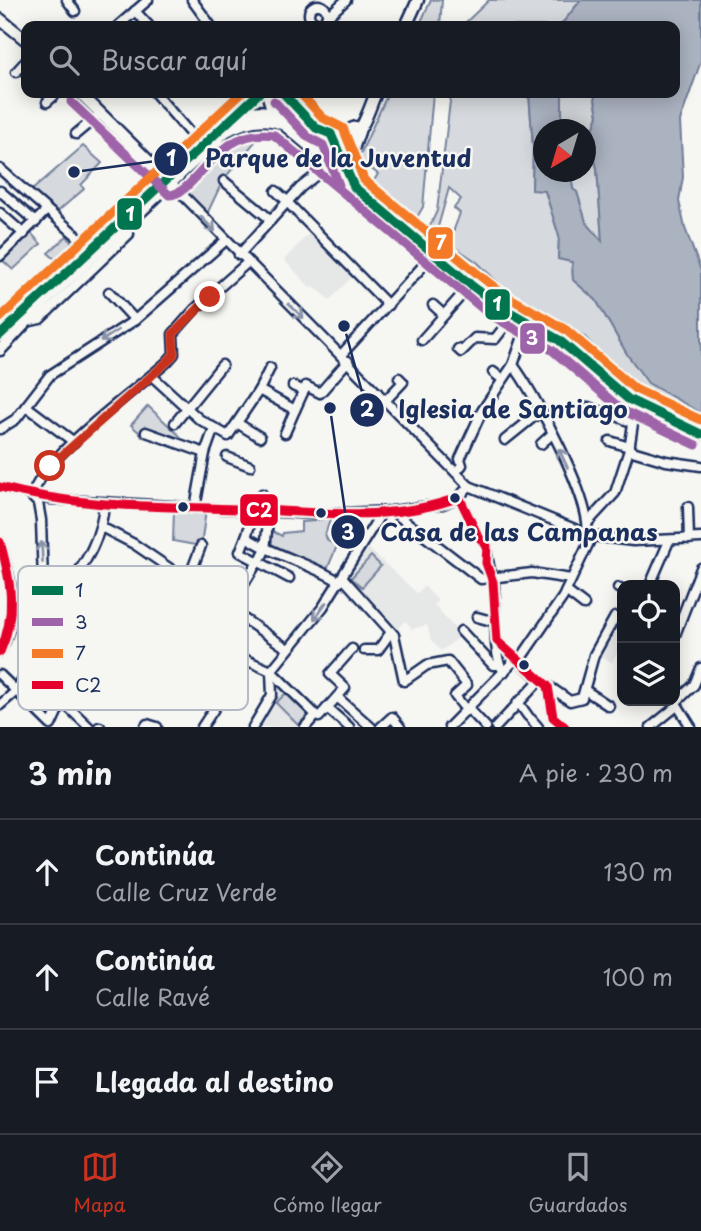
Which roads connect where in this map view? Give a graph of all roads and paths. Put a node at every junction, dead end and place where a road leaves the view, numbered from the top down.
1 (66, 0) edge
2 (148, 0) edge
3 (190, 0) edge
4 (331, 0) edge
5 (346, 0) edge
6 (418, 0) edge
7 (316, 4) edge
8 (75, 10) dead end
9 (135, 11) junction
10 (124, 21) edge
11 (144, 21) edge
12 (206, 21) edge
13 (315, 21) edge
14 (321, 21) edge
15 (322, 21) edge
16 (408, 21) edge
17 (2, 24) edge
18 (21, 37) edge
19 (21, 66) edge
20 (16, 72) dead end
21 (51, 98) edge
22 (85, 98) edge
23 (160, 98) edge
24 (254, 98) edge
25 (267, 98) edge
26 (288, 98) edge
27 (374, 98) edge
28 (47, 102) dead end
29 (270, 111) junction
30 (102, 116) junction
31 (366, 116) junction
32 (234, 117) junction
33 (279, 123) junction
34 (316, 128) junction
35 (76, 134) dead end
36 (335, 142) junction
37 (200, 145) junction
38 (326, 163) junction
39 (0, 169) edge
40 (346, 172) junction
41 (168, 180) junction
42 (224, 181) dead end
43 (354, 187) junction
44 (0, 191) edge
45 (276, 191) dead end
46 (287, 202) junction
47 (47, 210) junction
48 (0, 213) edge
49 (271, 220) junction
50 (36, 222) junction
51 (24, 234) junction
52 (225, 241) junction
53 (91, 248) junction
54 (434, 254) junction
55 (239, 255) junction
56 (0, 256) edge
57 (247, 263) junction
58 (109, 292) dead end
59 (465, 292) junction
60 (433, 304) dead end
61 (388, 305) junction
62 (444, 315) junction
63 (512, 317) dead end
64 (135, 320) junction
65 (528, 322) junction
66 (0, 335) edge
67 (422, 340) dead end
68 (458, 349) dead end
69 (0, 350) edge
70 (345, 358) junction
71 (222, 365) dead end
72 (513, 365) junction
73 (270, 368) dead end
74 (493, 372) dead end
75 (152, 376) junction
76 (399, 378) dead end
77 (502, 379) junction
78 (293, 386) dead end
79 (259, 390) junction
80 (304, 391) junction
81 (377, 391) junction
82 (386, 401) junction
83 (636, 404) junction
84 (26, 406) junction
85 (588, 407) dead end
86 (187, 409) junction
87 (295, 410) junction
88 (362, 410) dead end
89 (541, 411) junction
90 (174, 423) dead end
91 (237, 423) junction
92 (633, 423) junction
93 (214, 428) junction
94 (0, 429) edge
95 (146, 432) dead end
96 (285, 433) dead end
97 (552, 434) junction
98 (701, 434) edge
99 (260, 437) dead end
100 (505, 440) dead end
101 (610, 441) dead end
102 (74, 442) junction
103 (541, 444) dead end
104 (629, 448) junction
105 (205, 453) junction
106 (227, 457) dead end
107 (250, 466) dead end
108 (701, 466) edge
109 (456, 472) junction
110 (469, 486) junction
111 (0, 487) edge
112 (262, 494) dead end
113 (32, 497) junction
114 (459, 497) junction
115 (104, 503) junction
116 (688, 507) dead end
117 (195, 508) junction
118 (261, 511) junction
119 (392, 511) junction
120 (382, 512) junction
121 (589, 521) junction
122 (103, 528) junction
123 (589, 535) junction
124 (246, 537) junction
125 (701, 538) edge
126 (688, 539) junction
127 (669, 541) junction
128 (0, 542) edge
129 (201, 546) dead end
130 (265, 550) junction
131 (258, 561) junction
132 (45, 566) edge
133 (81, 566) edge
134 (167, 566) edge
135 (193, 566) edge
136 (701, 568) edge
137 (491, 577) junction
138 (248, 578) edge
139 (289, 578) dead end
140 (571, 579) junction
141 (341, 580) junction
142 (652, 580) edge
143 (566, 592) junction
144 (584, 605) dead end
145 (477, 617) dead end
146 (680, 619) edge
147 (617, 621) edge
148 (248, 622) edge
149 (495, 622) junction
150 (461, 631) dead end
151 (391, 632) junction
152 (498, 641) junction
153 (288, 649) junction
154 (352, 649) dead end
155 (364, 650) dead end
156 (0, 652) edge
157 (517, 660) junction
158 (248, 661) edge
159 (701, 667) edge
160 (502, 669) junction
161 (271, 671) junction
162 (0, 675) edge
163 (540, 680) junction
164 (548, 686) junction
165 (18, 687) edge
166 (584, 690) junction
167 (15, 692) junction
168 (18, 695) edge
169 (338, 696) junction
170 (680, 699) edge
171 (518, 702) junction
172 (0, 705) edge
173 (609, 706) dead end
174 (673, 706) edge
175 (678, 706) edge
176 (35, 710) edge
177 (60, 710) edge
178 (71, 710) edge
179 (212, 710) edge
180 (326, 710) junction
181 (468, 710) junction
182 (316, 715) junction
183 (558, 723) edge
184 (497, 725) edge
185 (52, 726) edge
186 (89, 727) edge
187 (145, 727) edge
188 (157, 727) edge
189 (202, 727) edge
190 (253, 727) edge
191 (305, 727) edge
192 (349, 727) edge
193 (371, 727) edge
194 (381, 727) edge
195 (400, 727) edge
196 (449, 727) edge
197 (486, 727) edge
198 (538, 727) edge
199 (651, 727) edge
200 (691, 727) edge

1 - 8 street
2 - 9 street
3 - 12 street
4 - 7 street
5 - 15 street
6 - 16 main road
7 - 13 street
7 - 14 street
9 - 10 street
9 - 11 street
17 - 18 main road
19 - 20 street
21 - 28 street
22 - 30 main road
23 - 37 street
24 - 32 street
25 - 29 street
26 - 34 street
27 - 31 main road
29 - 32 main road
29 - 33 street
29 - 34 main road
30 - 35 street
30 - 41 main road
31 - 36 main road
31 - 40 street
32 - 37 main road
33 - 36 main road
33 - 38 street
33 - 41 main road
34 - 36 main road
36 - 38 street
36 - 40 street
37 - 41 main road
38 - 43 street
38 - 46 street
39 - 47 street
40 - 43 street
41 -> 52 street
41 - 53 main road
41 - 69 main road
42 - 49 street
43 - 54 street
44 - 50 street
45 - 46 street
46 - 49 street
46 - 61 street
47 - 50 street
47 - 53 street
48 - 51 street
49 - 55 street
50 - 51 street
51 - 56 street
52 - 55 street
52 - 64 street
53 - 66 main road
54 - 59 street
54 - 61 street
55 - 57 street
57 -> 70 street
57 - 75 street
58 - 64 street
59 - 62 street
59 - 65 street
60 - 62 street
61 - 70 street
62 - 67 street
63 - 68 street
64 -> 84 street
65 - 72 street
65 - 83 street
70 - 80 street
70 - 81 street
71 - 86 street
72 - 77 street
72 - 89 street
73 - 79 street
74 - 77 street
75 - 86 street
75 - 102 street
76 - 82 street
77 - 109 street
78 - 80 street
79 - 87 street
79 - 91 street
80 - 87 street
81 - 82 street
81 - 88 street
82 - 109 street
83 - 92 street
83 - 98 street
84 - 94 street
84 - 102 street
85 - 92 street
86 - 90 street
86 - 93 street
87 - 96 street
89 - 97 street
89 - 100 street
91 - 93 street
91 - 99 street
92 - 104 street
93 - 105 street
95 - 105 street
97 - 103 street
121 -> 97 street
101 - 104 street
102 - 113 street
104 - 108 street
104 - 121 street
105 - 117 street
106 - 107 street
109 - 110 street
110 - 114 street
110 - 123 street
111 - 113 street
112 - 118 street
113 - 115 street
132 -> 113 street
114 - 119 street
114 - 137 street
115 - 117 street
115 - 122 street
116 - 126 street
117 - 118 street
118 - 120 street
118 - 124 street
118 - 130 street
119 - 120 street
119 - 137 street
120 - 141 street
121 - 123 street
122 - 133 street
122 - 134 street
123 - 127 street
123 - 140 street
124 - 130 street
124 - 131 street
125 - 126 street
126 - 127 street
127 - 142 street
128 - 156 street
129 - 135 street
130 - 131 street
130 - 141 street
131 - 138 street
131 - 139 street
136 - 146 street
137 - 140 street
137 - 149 street
140 - 143 street
141 - 151 street
141 -> 153 street
143 - 144 street
143 - 157 street
145 - 149 street
147 - 166 street
148 - 153 street
149 - 152 street
150 - 160 street
151 - 155 street
151 - 181 street
152 - 157 street
152 - 160 street
153 - 161 street
154 - 169 street
157 - 160 street
157 - 163 street
158 - 161 street
159 - 170 street
160 - 181 street
161 - 182 street
161 - 190 street
162 - 167 street
163 - 164 street
163 - 171 street
164 - 166 street
164 - 183 street
165 - 167 street
166 - 173 street
167 - 168 street
167 - 172 street
169 - 180 street
169 - 193 street
171 - 184 street
171 - 198 street
174 - 199 street
175 - 200 street
176 - 185 street
177 - 185 street
178 - 186 street
179 - 189 street
180 - 182 street
180 - 192 street
181 - 196 street
181 - 197 street
182 - 191 street
187 - 188 street
194 - 195 street

